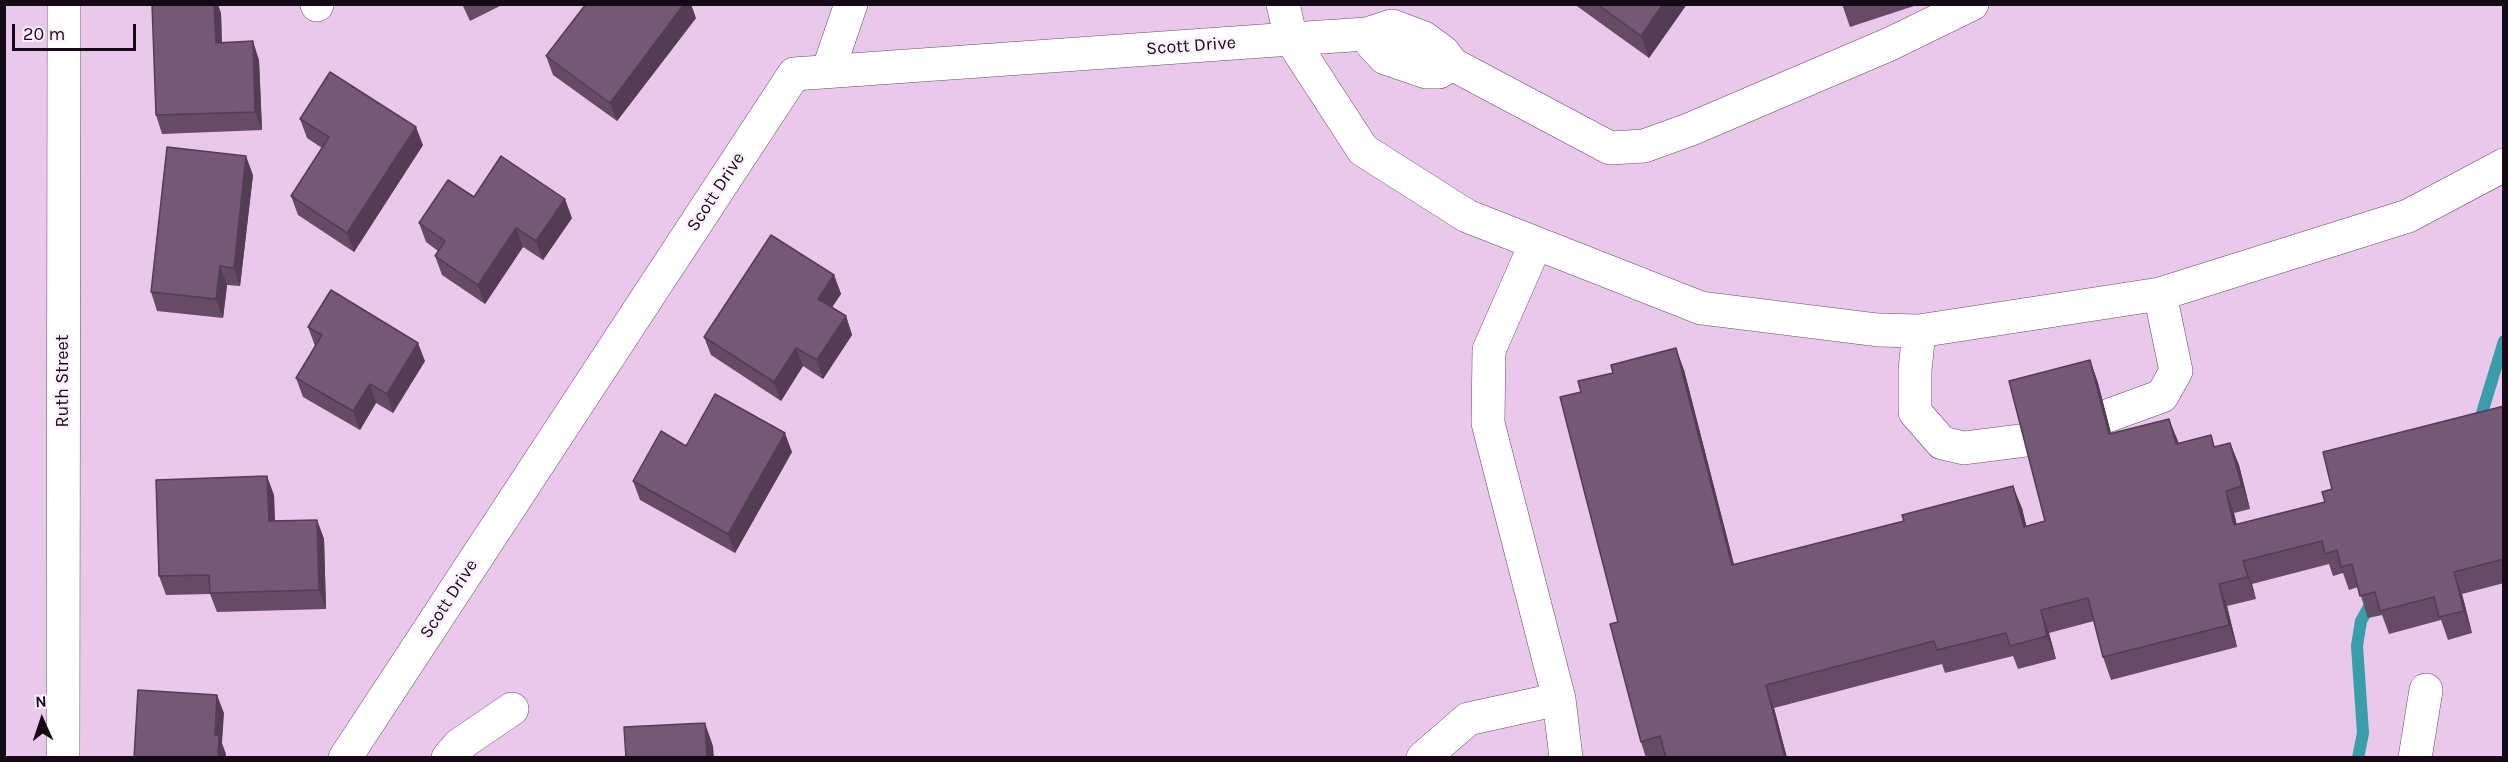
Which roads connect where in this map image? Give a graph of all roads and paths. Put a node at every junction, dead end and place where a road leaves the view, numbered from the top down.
1 (64, 4) edge
2 (850, 4) edge
3 (1283, 4) edge
4 (1972, 4) edge
5 (1291, 39) junction
6 (828, 71) junction
7 (2504, 165) edge
8 (1536, 243) junction
9 (2160, 294) junction
10 (1919, 331) junction
11 (2107, 416) edge
12 (2026, 440) edge
13 (2426, 690) dead end
14 (1559, 699) junction
15 (512, 709) dead end
16 (63, 758) edge
17 (345, 758) edge
18 (448, 758) edge
19 (1423, 758) edge
20 (1566, 758) edge
21 (2415, 758) edge

1 - 16 street, Ruth Street
2 - 6 street
3 - 5 street
4 - 5 street, Scott Drive
5 - 6 street, Scott Drive
5 - 8 street
6 - 17 street, Scott Drive
7 - 9 street
8 - 10 street
8 - 14 street
9 - 10 street
9 - 11 street
10 - 12 street
13 - 21 street
14 - 19 street
14 - 20 street
15 - 18 street

